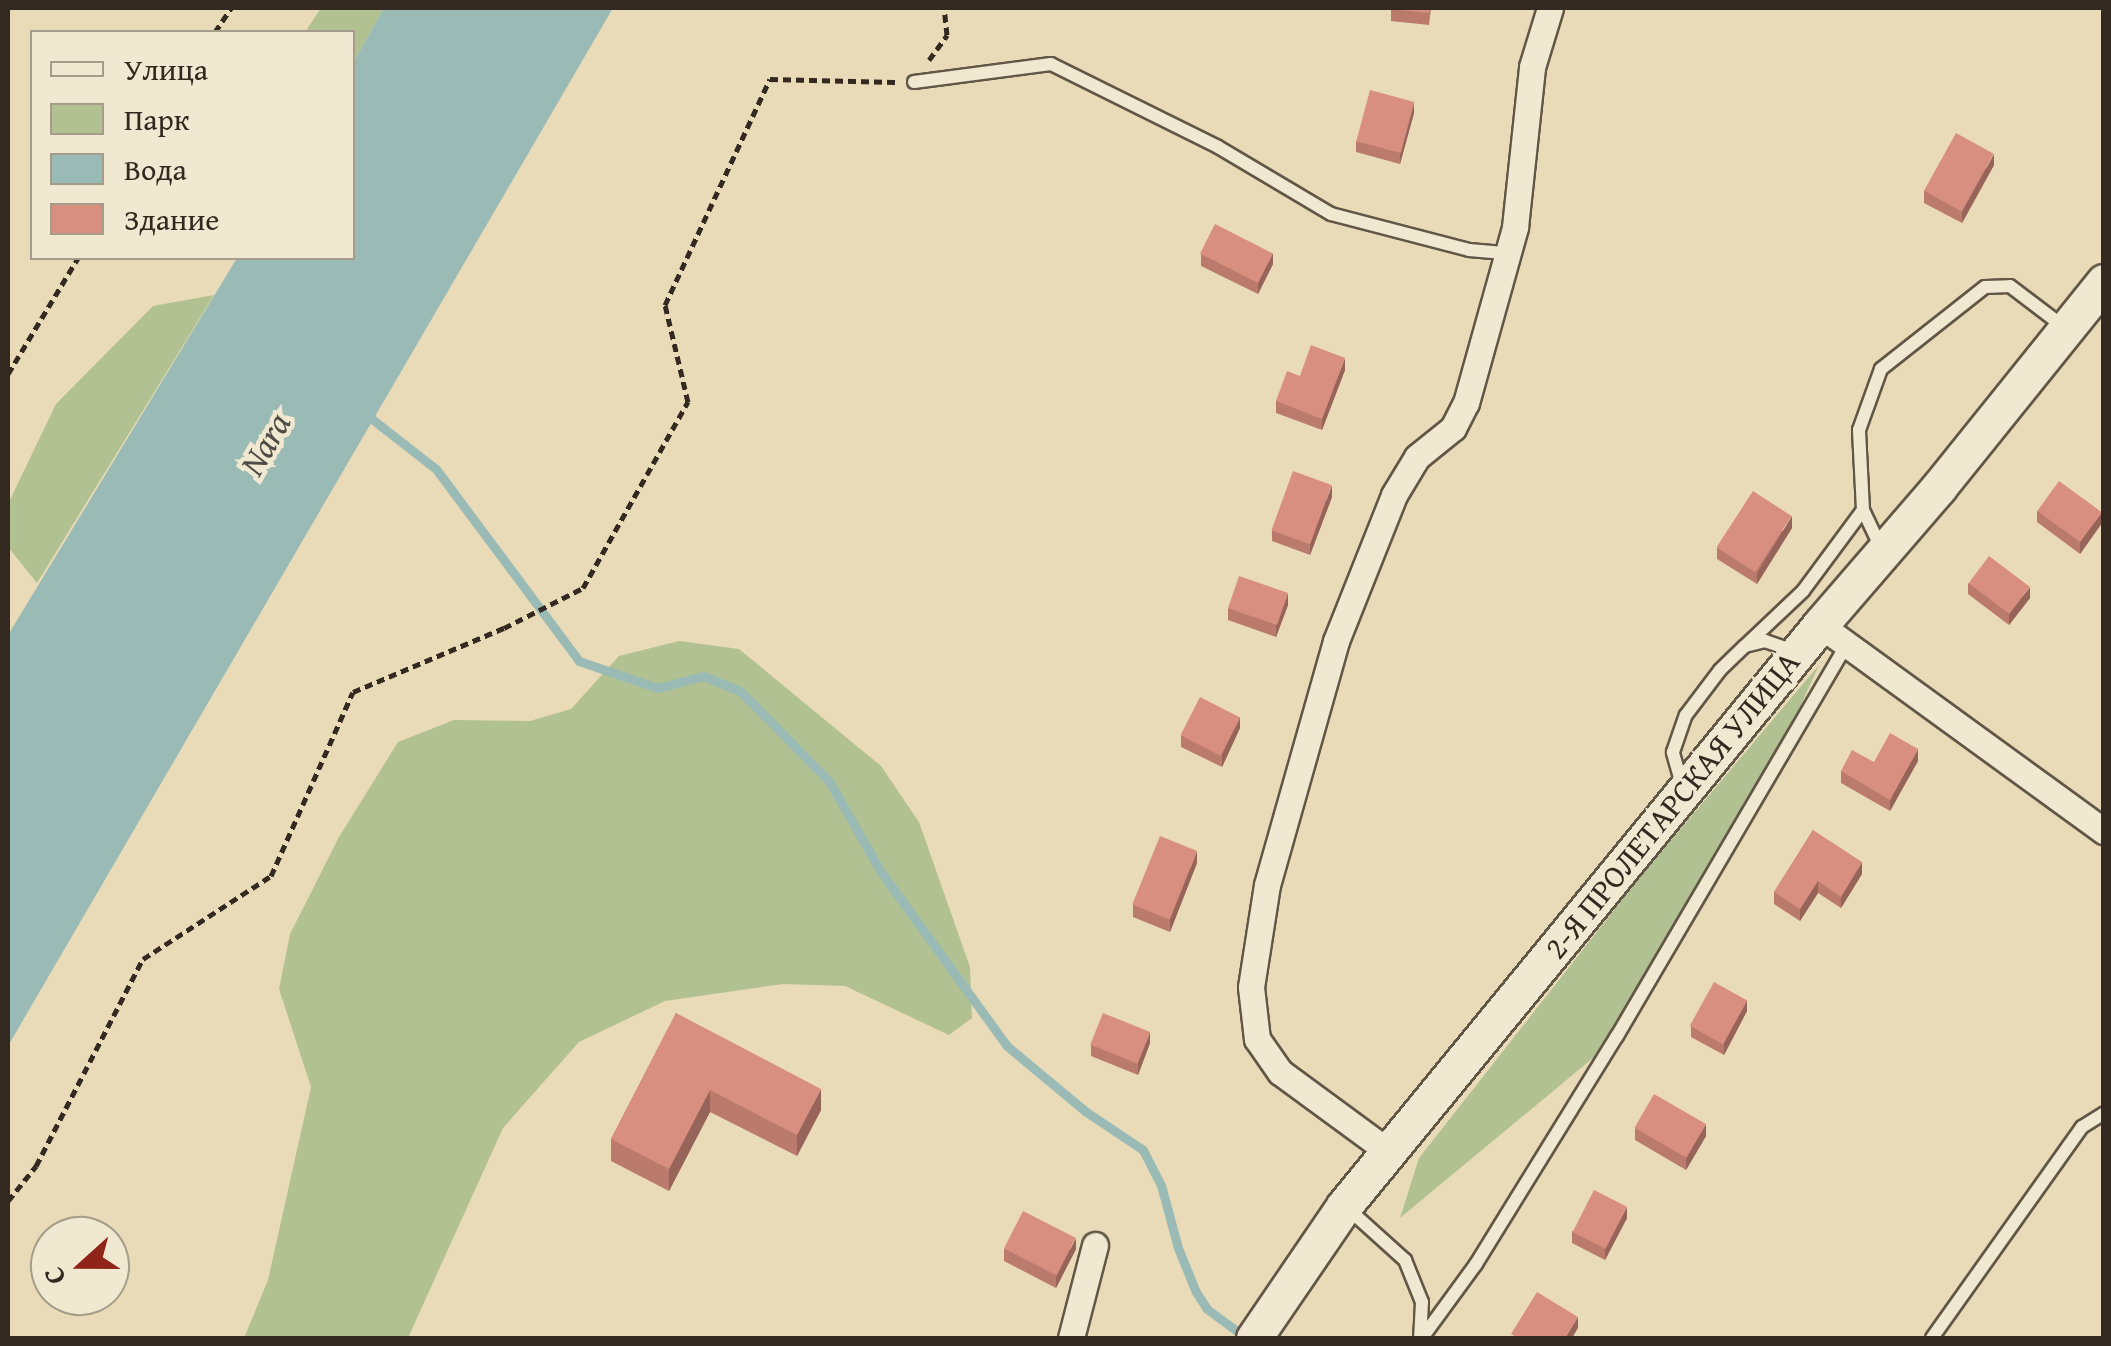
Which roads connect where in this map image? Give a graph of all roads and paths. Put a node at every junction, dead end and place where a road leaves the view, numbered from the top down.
1 (230, 8) edge
2 (944, 8) edge
3 (1550, 8) edge
4 (216, 30) edge
5 (914, 82) junction
6 (1508, 253) junction
7 (77, 260) edge
8 (2104, 282) edge
9 (2066, 329) junction
10 (8, 374) edge
11 (1863, 510) junction
12 (1883, 552) junction
13 (1821, 641) junction
14 (1746, 646) junction
15 (1684, 790) junction
16 (2104, 831) edge
17 (2104, 1113) edge
18 (1389, 1152) junction
19 (8, 1202) edge
20 (1344, 1206) junction
21 (1095, 1245) dead end
22 (1071, 1338) edge
23 (1254, 1338) edge
24 (1421, 1338) edge
25 (1932, 1338) edge

1 - 4 path
2 - 5 path
3 - 6 street
5 - 6 lane
5 - 19 path
6 - 18 street
7 - 10 path
8 - 9 main road, 2-Я ПРОЛЕТАРСКАЯ УЛИЦА
9 - 11 lane
9 - 12 main road, 2-Я ПРОЛЕТАРСКАЯ УЛИЦА
11 - 12 lane
11 - 14 lane
12 - 13 main road, 2-Я ПРОЛЕТАРСКАЯ УЛИЦА
13 - 14 lane
13 - 15 main road, 2-Я ПРОЛЕТАРСКАЯ УЛИЦА
13 - 16 street
13 - 24 lane
14 - 15 lane
15 - 18 main road, 2-Я ПРОЛЕТАРСКАЯ УЛИЦА
17 - 25 lane
18 - 20 main road, 2-Я ПРОЛЕТАРСКАЯ УЛИЦА
20 - 23 main road, 2-Я ПРОЛЕТАРСКАЯ УЛИЦА
20 - 24 lane
21 - 22 street

